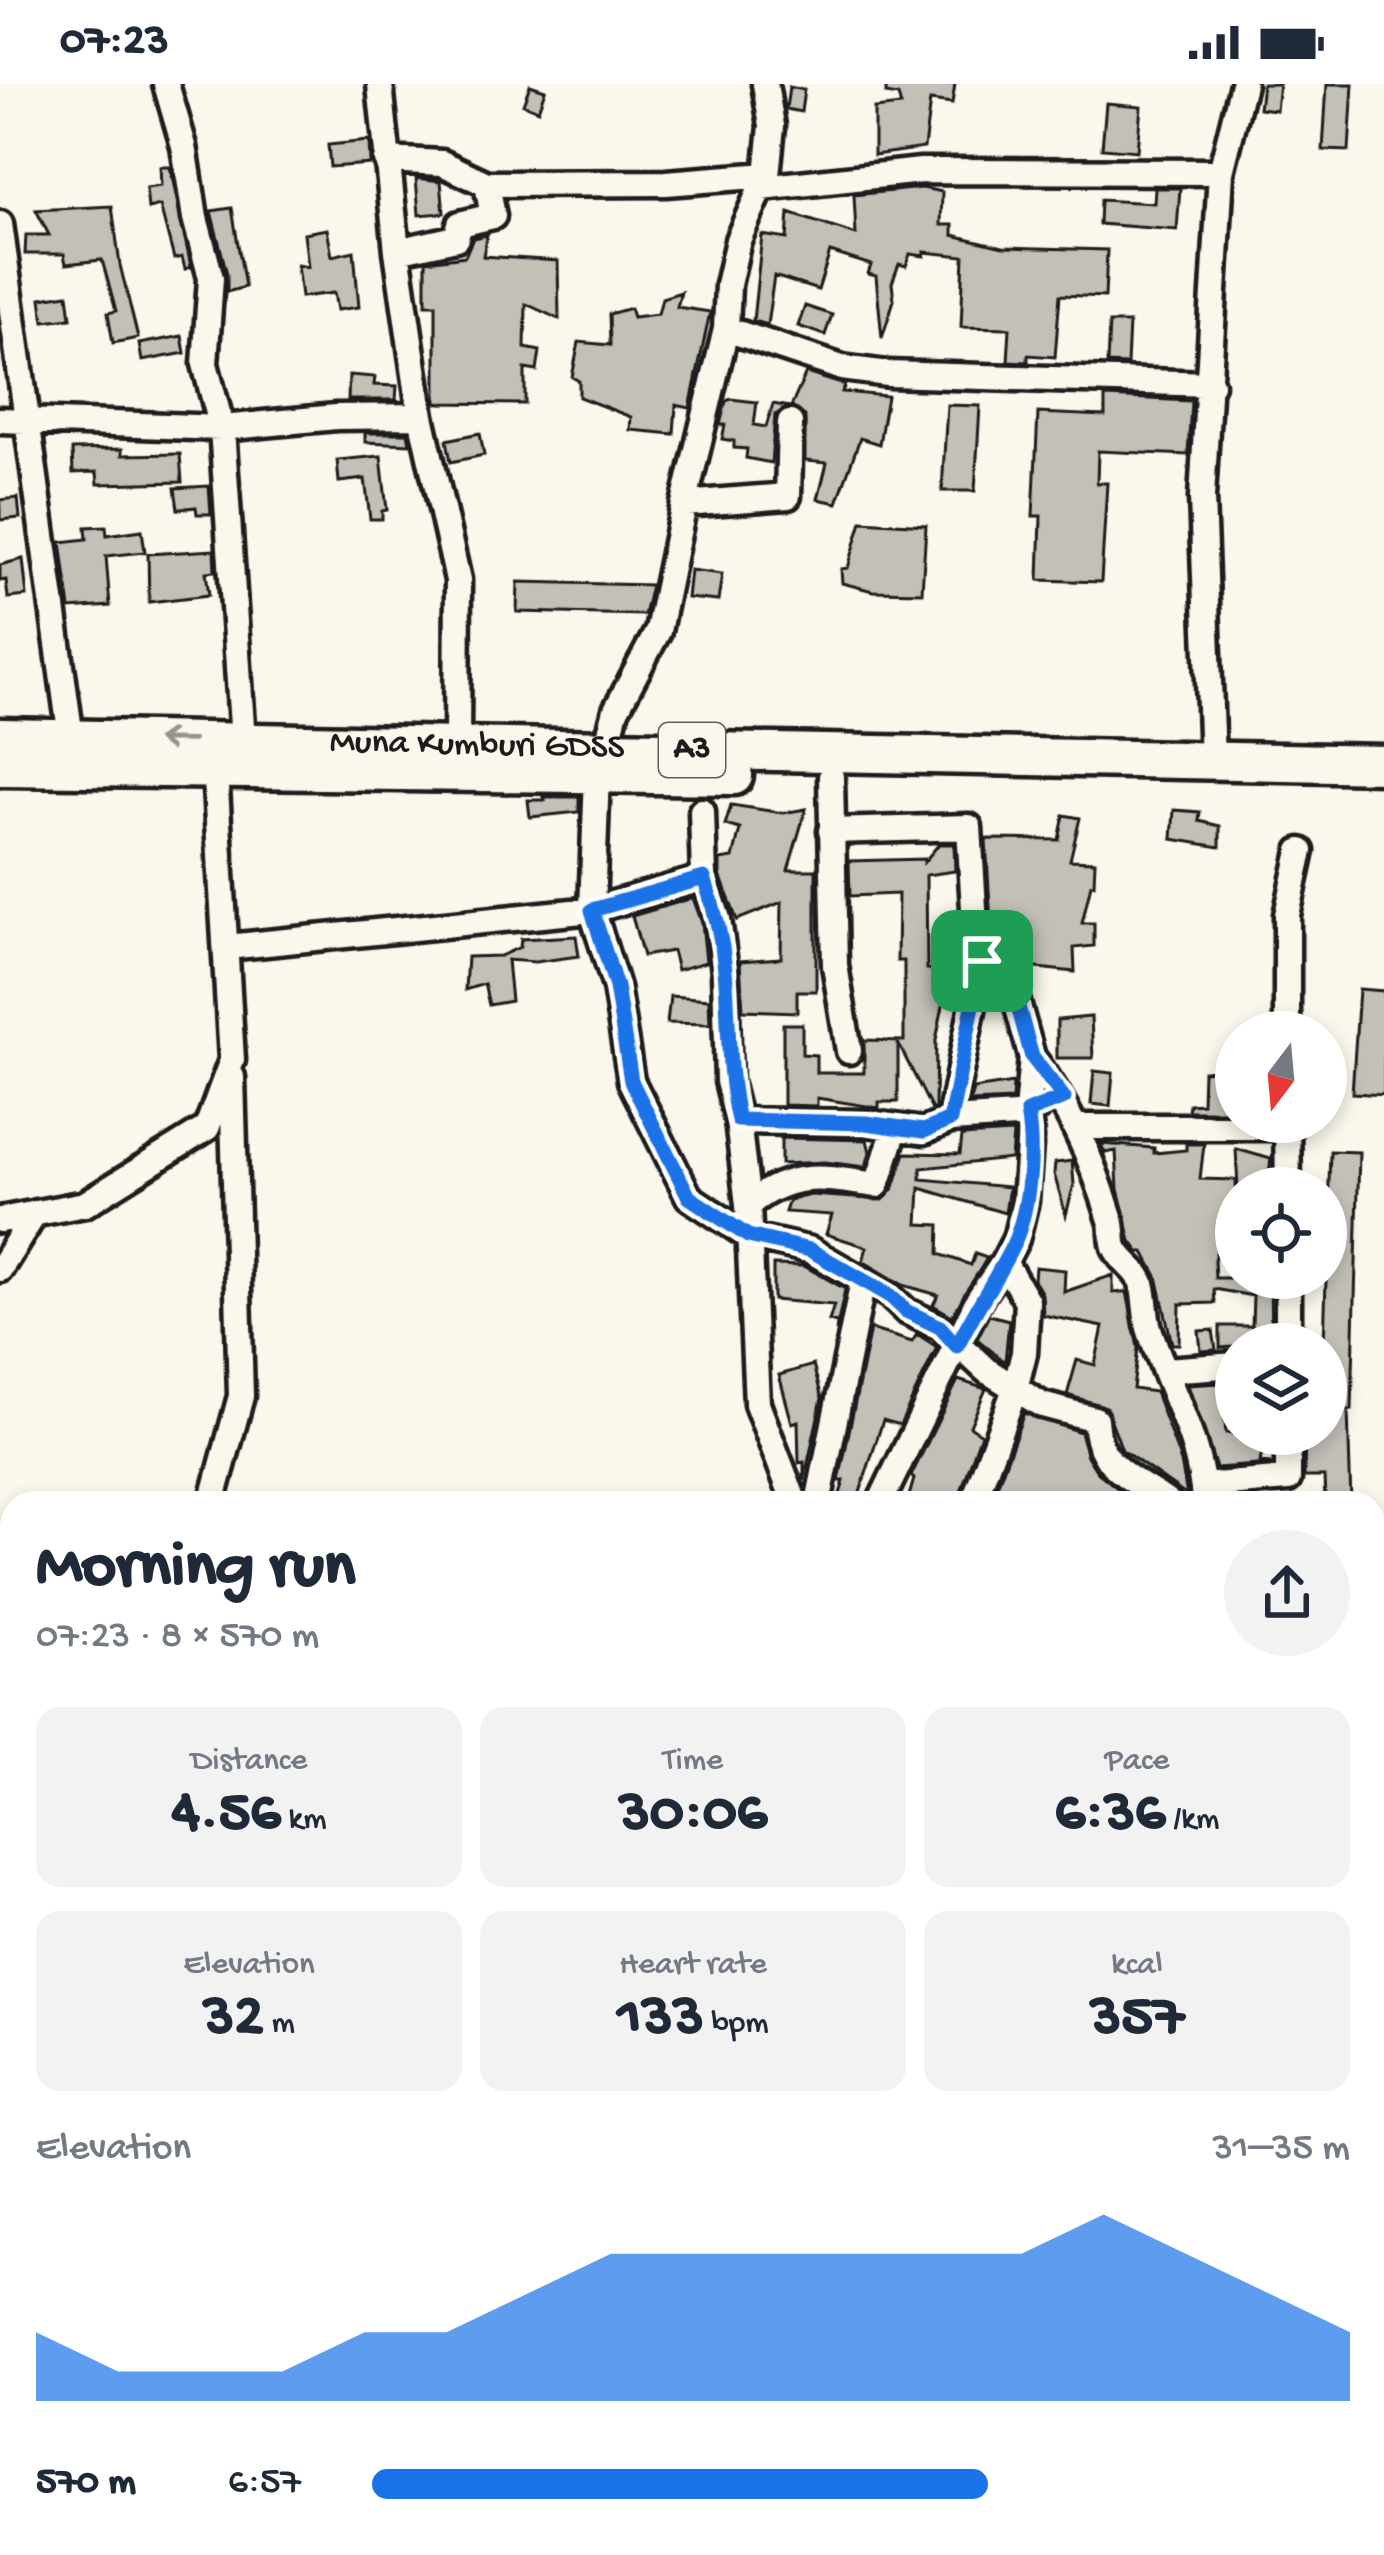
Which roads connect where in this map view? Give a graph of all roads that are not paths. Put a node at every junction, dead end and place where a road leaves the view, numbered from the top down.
1 (166, 84) edge
2 (380, 84) edge
3 (765, 84) edge
4 (1243, 84) edge
5 (386, 160) junction
6 (1221, 172) junction
7 (765, 182) junction
8 (487, 184) junction
9 (0, 224) edge
10 (397, 251) junction
11 (726, 329) junction
12 (1211, 384) junction
13 (421, 416) junction
14 (13, 420) edge
15 (790, 423) dead end
16 (222, 428) junction
17 (683, 504) junction
18 (0, 737) edge
19 (70, 738) junction
20 (243, 741) junction
21 (457, 745) junction
22 (1212, 760) junction
23 (602, 761) junction
24 (1384, 764) edge
25 (0, 767) edge
26 (215, 771) junction
27 (831, 777) junction
28 (1384, 787) edge
29 (702, 811) dead end
30 (831, 831) junction
31 (1301, 851) dead end
32 (704, 878) junction
33 (592, 910) junction
34 (227, 947) junction
35 (982, 961) junction
36 (1287, 1011) edge
37 (849, 1051) dead end
38 (1032, 1057) junction
39 (232, 1060) junction
40 (1064, 1098) junction
41 (1027, 1112) junction
42 (738, 1120) junction
43 (950, 1120) junction
44 (1215, 1126) edge
45 (1075, 1127) junction
46 (895, 1130) junction
47 (748, 1205) junction
48 (35, 1213) junction
49 (0, 1220) edge
50 (748, 1236) junction
51 (1004, 1262) junction
52 (0, 1270) edge
53 (863, 1281) junction
54 (957, 1346) junction
55 (1215, 1366) edge
56 (1166, 1370) junction
57 (1015, 1389) junction
58 (1288, 1455) edge
59 (215, 1491) edge
60 (790, 1491) edge
61 (820, 1491) edge
62 (886, 1491) edge
63 (977, 1491) edge
64 (1149, 1491) edge
65 (1203, 1491) edge
66 (1225, 1491) edge

1 - 16 street
2 - 5 street
3 - 7 street
4 - 6 street
5 - 8 street
5 - 10 street
6 - 7 street
6 - 12 street
7 - 8 street
7 - 11 street
8 - 10 street
9 - 14 street
10 - 13 street
11 - 12 street
11 - 17 street
12 - 22 street
13 - 16 street
13 - 21 street
14 - 16 street
14 - 19 street
15 - 17 street
16 - 20 street
17 - 23 street
18 - 19 highway, Muna Kumburi GDSS / A3
20 -> 19 highway, Muna Kumburi GDSS / A3
20 - 21 highway, Muna Kumburi GDSS / A3
21 - 23 highway, Muna Kumburi GDSS / A3
22 - 23 highway, Muna Kumburi GDSS / A3
22 - 24 highway, Muna Kumburi GDSS / A3
23 - 26 highway, Muna Kumburi GDSS / A3
23 - 27 highway, Muna Kumburi GDSS / A3
23 - 33 street
25 - 26 highway, Muna Kumburi GDSS / A3
26 - 34 street
27 - 28 highway, Muna Kumburi GDSS / A3
27 - 30 street
29 - 32 street
30 - 35 street
30 - 37 street
31 - 36 street
32 - 33 street
32 - 42 street
33 - 34 street
33 - 50 street
34 - 39 street
35 - 38 street
35 - 43 street
38 - 40 street
38 - 41 street
39 - 48 street
39 - 59 street
40 - 41 street
40 - 45 street
41 - 43 street
41 - 51 street
42 - 46 street
42 - 47 street
43 - 46 street
44 - 45 street
45 - 56 street
46 - 47 street
47 - 50 street
48 - 49 street
48 - 52 street
50 - 53 street
50 - 60 street
51 - 54 street
51 - 57 street
53 - 54 street
53 - 61 street
54 - 57 street
54 - 62 street
55 - 56 street
56 - 65 street
57 - 63 street
57 - 64 street
58 - 66 street

